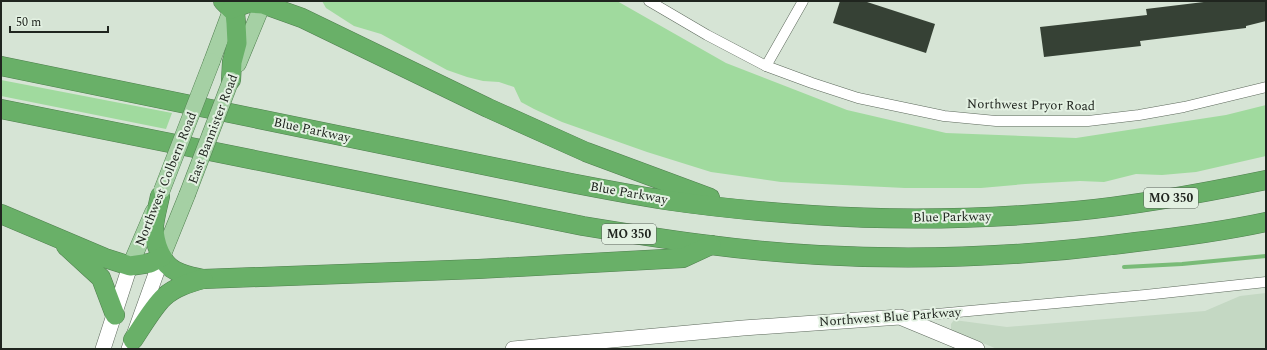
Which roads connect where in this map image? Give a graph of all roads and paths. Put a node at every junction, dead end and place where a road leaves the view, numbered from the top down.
1 (292, 1) edge
2 (649, 1) edge
3 (802, 1) edge
4 (263, 2) edge
5 (229, 4) edge
6 (302, 18) junction
7 (1, 66) edge
8 (766, 66) junction
9 (231, 80) junction
10 (1266, 87) edge
11 (1, 109) edge
12 (1266, 180) edge
13 (161, 193) junction
14 (739, 209) junction
15 (1, 214) edge
16 (1266, 222) edge
17 (58, 239) junction
18 (711, 245) junction
19 (162, 257) junction
20 (130, 266) junction
21 (203, 279) junction
22 (1266, 282) edge
23 (115, 315) junction
24 (900, 317) junction
25 (131, 344) edge
26 (587, 346) edge
27 (561, 347) edge
28 (103, 349) edge
29 (513, 349) edge
30 (977, 349) edge

1 - 6 highway
2 - 8 street, Northwest Pryor Road
3 - 8 street
4 - 5 highway
4 - 6 highway
4 - 9 main road, East Bannister Road
5 - 9 highway
5 - 13 main road, Northwest Colbern Road, bridge
6 - 14 highway
7 - 14 highway, Blue Parkway / MO 350
8 - 10 street, Northwest Pryor Road
9 - 19 main road, East Bannister Road, bridge
11 - 18 highway, MO 350
12 - 14 highway, Blue Parkway / MO 350
13 - 19 highway
13 - 20 main road, Northwest Colbern Road
15 - 17 highway
16 - 18 highway, MO 350
17 - 20 highway
17 - 23 highway
18 - 21 highway
19 - 20 highway
19 - 21 highway
19 - 25 street, Northwest Colbern Road
20 - 23 street, Northwest Colbern Road
21 - 25 highway
22 - 24 street, Northwest Blue Parkway
23 - 28 street, Northwest Colbern Road
24 - 26 street, Northwest Blue Parkway
24 - 30 street
26 - 27 street, Northwest Blue Parkway
27 - 29 street, Northwest Blue Parkway

